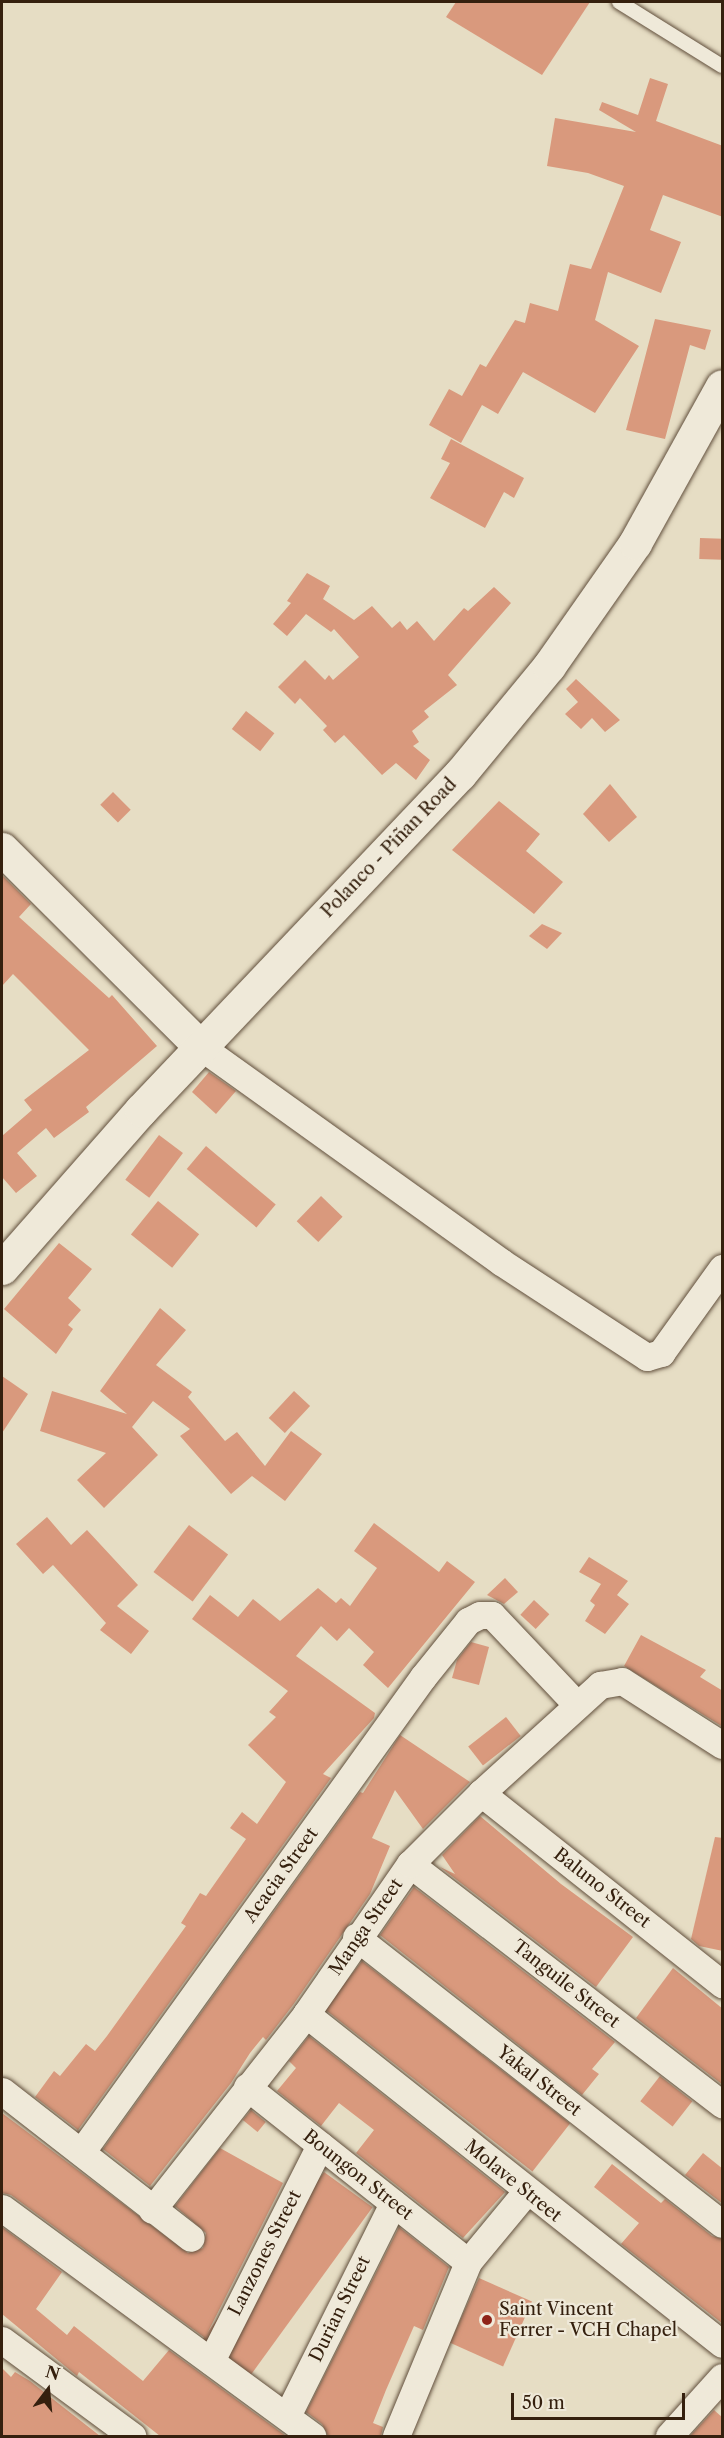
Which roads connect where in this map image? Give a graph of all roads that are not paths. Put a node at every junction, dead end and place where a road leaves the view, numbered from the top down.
1 (619, 2) edge
2 (723, 66) edge
3 (723, 386) edge
4 (2, 849) edge
5 (201, 1047) junction
6 (2, 1268) edge
7 (723, 1268) edge
8 (577, 1705) junction
9 (723, 1745) edge
10 (481, 1793) junction
11 (410, 1864) junction
12 (356, 1937) junction
13 (723, 1984) edge
14 (306, 2014) junction
15 (247, 2087) junction
16 (2, 2091) edge
17 (723, 2104) edge
18 (320, 2145) junction
19 (82, 2151) junction
20 (526, 2192) junction
21 (393, 2203) junction
22 (2, 2208) edge
23 (152, 2210) junction
24 (723, 2224) edge
25 (191, 2238) dead end
26 (468, 2262) junction
27 (2, 2340) edge
28 (723, 2344) edge
29 (211, 2361) junction
30 (723, 2377) edge
31 (287, 2416) junction
32 (132, 2436) edge
33 (312, 2436) edge
34 (396, 2436) edge
35 (669, 2436) edge

1 - 2 lane
3 - 5 main road, Polanco - Piñan Road
4 - 5 main road
5 - 6 main road, Polanco - Piñan Road
5 - 7 street
8 - 9 street, Manga Street
8 - 10 street, Manga Street
8 - 19 street, Acacia Street
10 - 11 street, Manga Street
10 - 13 street, Baluno Street
11 - 12 street, Manga Street
11 - 17 street, Tanguile Street
12 - 14 street, Manga Street
12 - 24 street, Yakal Street
14 - 15 street, Manga Street
14 - 20 street, Molave Street
15 - 18 street, Boungon Street
15 - 23 street, Manga Street
16 - 19 street
18 - 21 street, Boungon Street
18 - 29 street, Lanzones Street
19 - 23 street
20 - 26 street
20 - 28 street, Molave Street
21 - 26 street, Boungon Street
21 - 31 street, Durian Street
22 - 29 street
23 - 25 street
26 - 34 street
27 - 32 street
29 - 31 street
30 - 35 street
31 - 33 street

